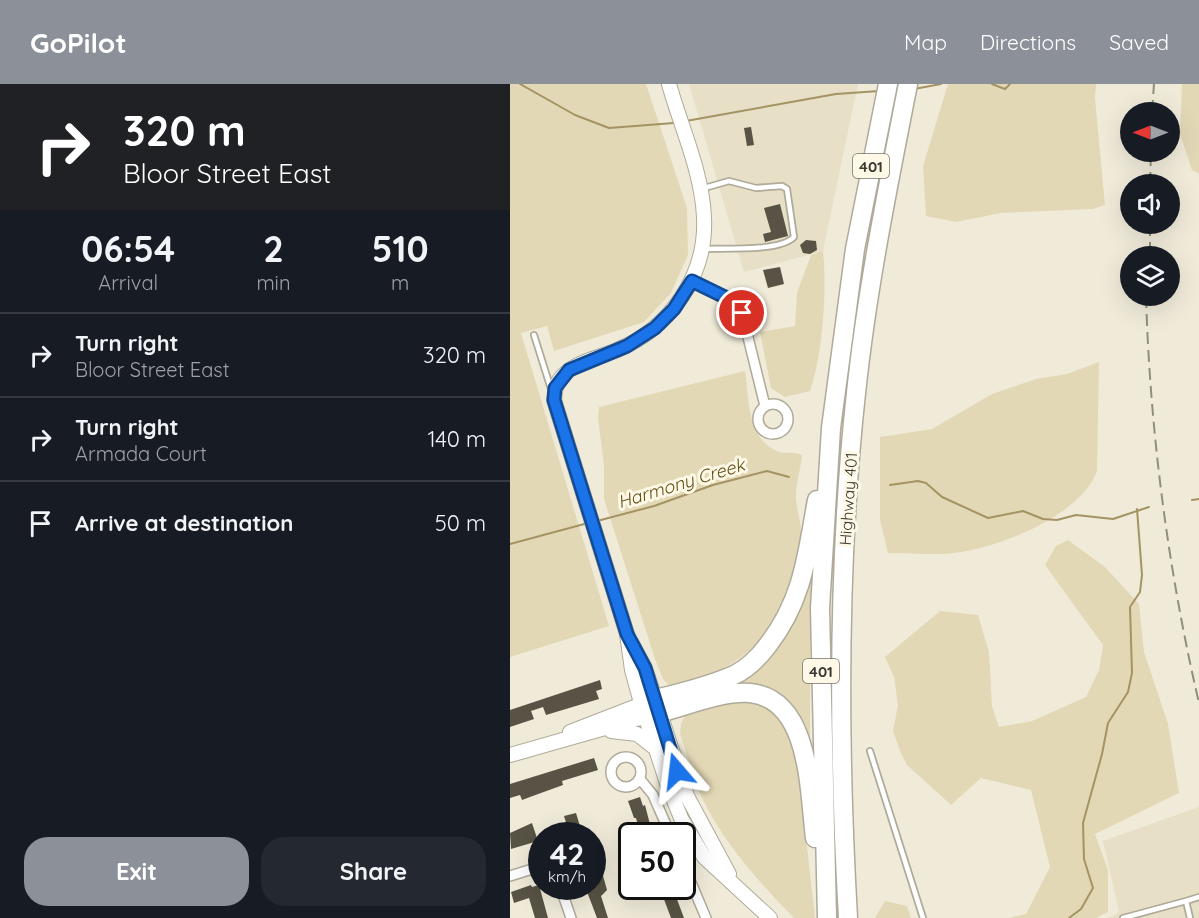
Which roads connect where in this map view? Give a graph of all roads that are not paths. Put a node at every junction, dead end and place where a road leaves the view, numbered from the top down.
1 (669, 84) edge
2 (888, 84) edge
3 (908, 84) edge
4 (700, 189) junction
5 (702, 249) junction
6 (692, 281) junction
7 (534, 335) dead end
8 (554, 400) junction
9 (765, 406) dead end
10 (831, 428) junction
11 (650, 708) junction
12 (597, 731) junction
13 (555, 741) junction
14 (656, 749) junction
15 (870, 751) dead end
16 (510, 755) edge
17 (640, 779) dead end
18 (665, 822) edge
19 (528, 870) edge
20 (510, 876) edge
21 (737, 886) junction
22 (696, 894) edge
23 (1199, 897) edge
24 (565, 900) edge
25 (1186, 901) junction
26 (827, 916) edge
27 (571, 918) edge
28 (706, 918) edge
29 (770, 918) edge
30 (848, 918) edge
31 (923, 918) edge
32 (1123, 918) edge
33 (1190, 918) edge

1 - 4 main road
2 - 10 highway, Highway 401 / 401
3 - 30 highway, Highway 401 / 401
4 - 5 main road
4 - 5 lane
5 - 6 main road
6 - 8 main road
6 - 9 street
7 - 8 lane
8 - 11 main road
10 - 11 highway
10 - 26 highway, Highway 401 / 401
11 - 12 main road
11 - 13 main road
11 - 14 main road
11 - 21 main road
11 - 26 highway
12 - 13 main road
12 - 14 main road
13 - 16 main road
14 - 21 main road
15 - 31 lane
17 - 18 street
19 - 20 street
21 - 29 main road
22 - 28 street
23 - 25 lane
24 - 27 street
25 - 32 lane
25 - 33 lane

